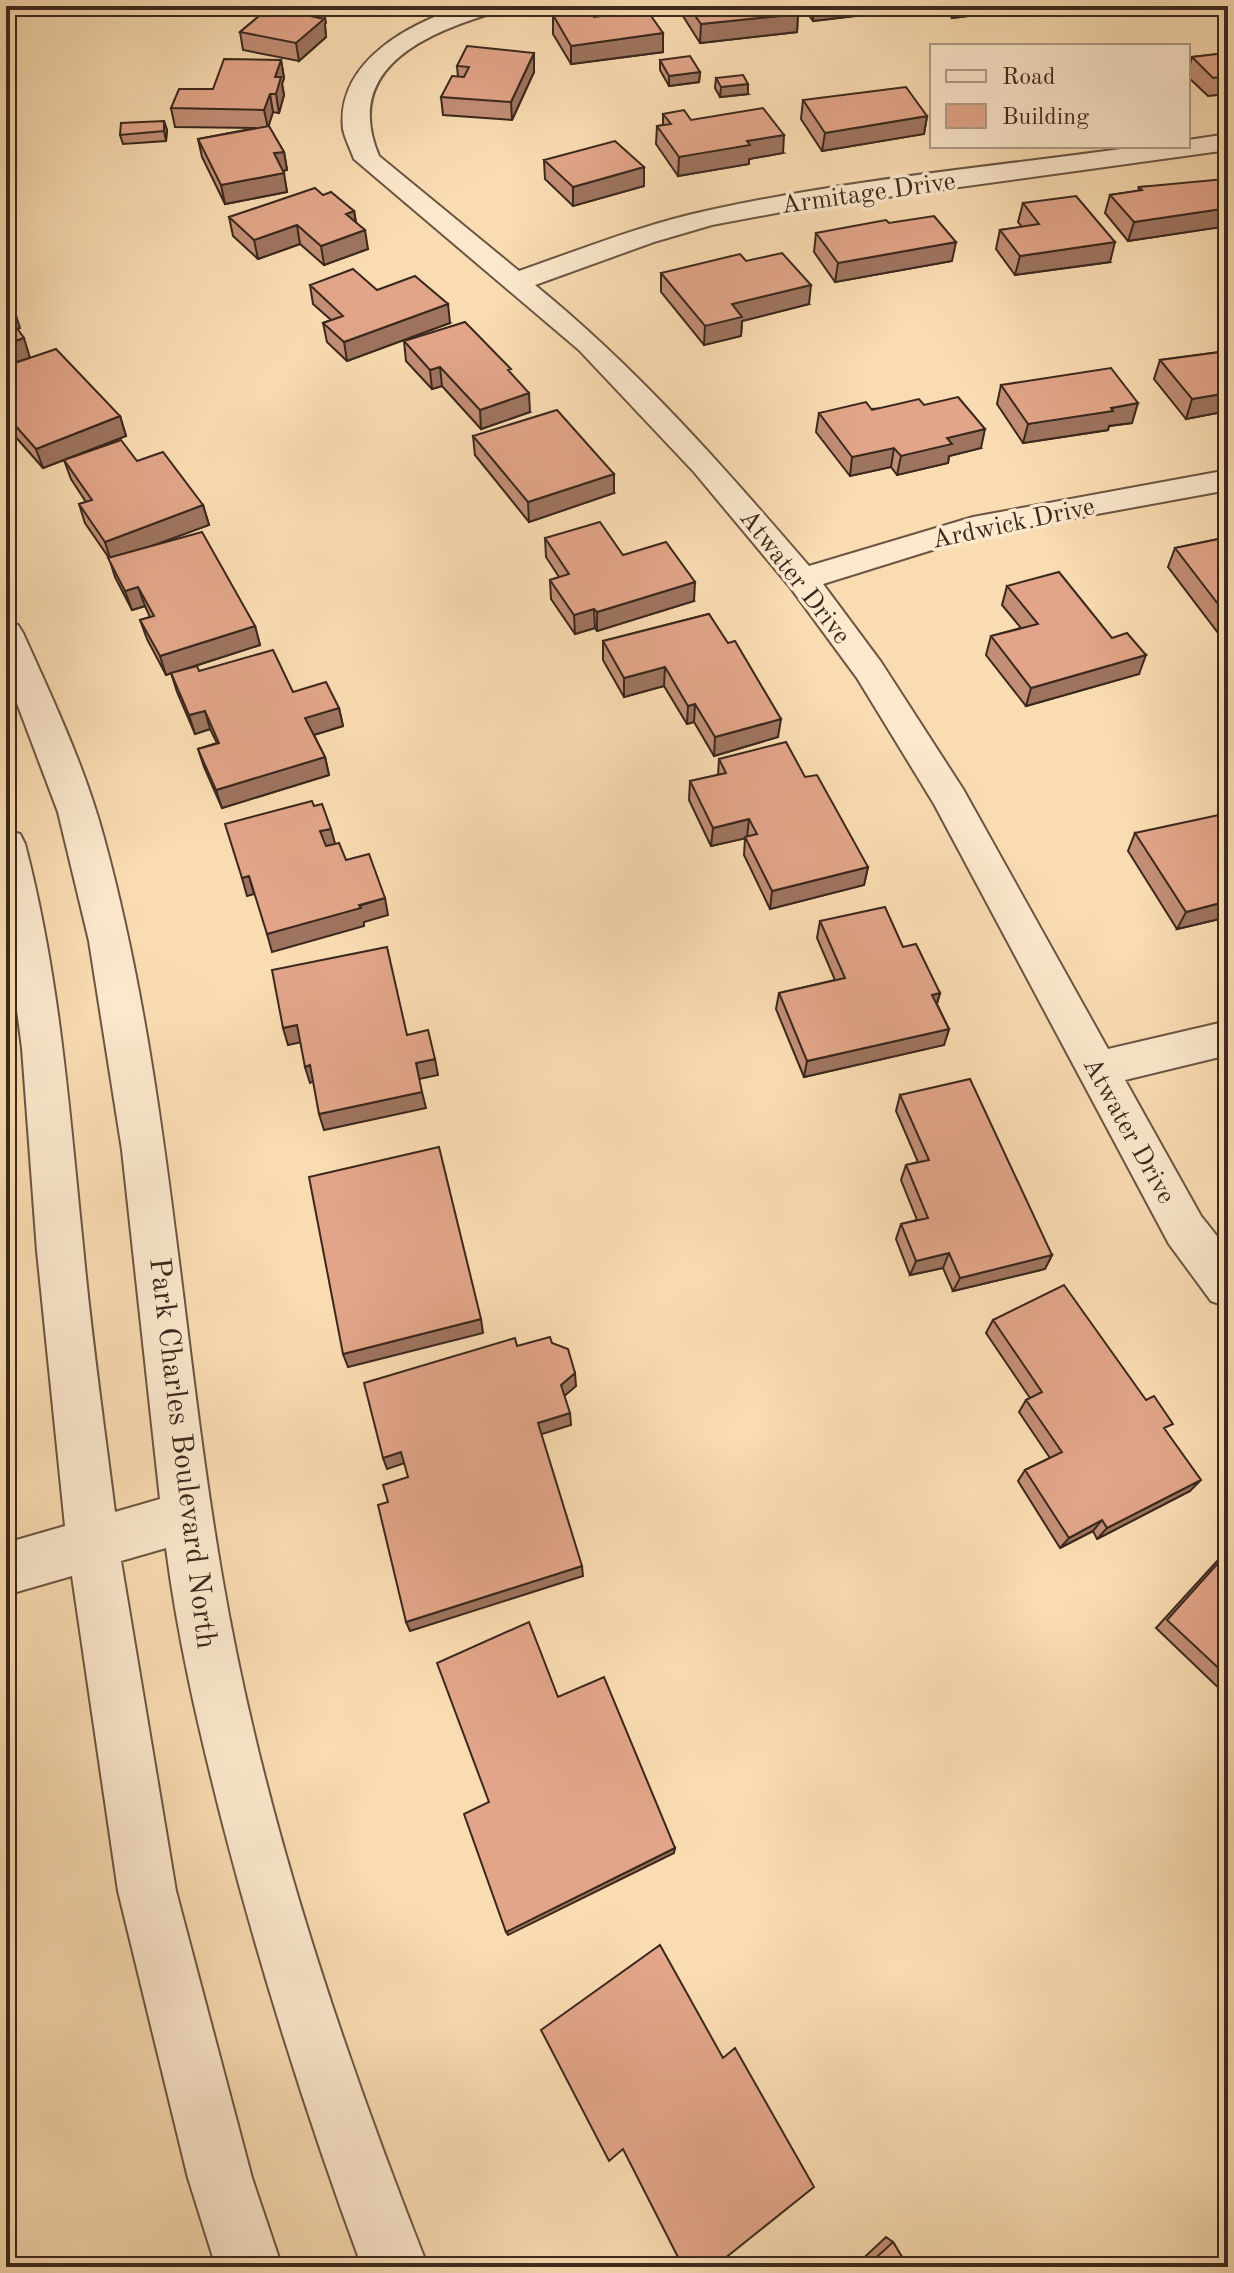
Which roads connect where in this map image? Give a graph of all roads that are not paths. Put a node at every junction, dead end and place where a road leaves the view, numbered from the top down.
1 (491, 6) edge
2 (1228, 142) edge
3 (1190, 147) edge
4 (1185, 148) edge
5 (516, 282) junction
6 (1228, 480) edge
7 (802, 579) junction
8 (6, 633) edge
9 (6, 844) edge
10 (1228, 1038) edge
11 (1097, 1069) junction
12 (1228, 1286) edge
13 (189, 1516) junction
14 (93, 1546) junction
15 (6, 1569) edge
16 (249, 2267) edge
17 (395, 2267) edge

1 - 5 street, Atwater Drive
2 - 3 street, Armitage Drive
4 - 5 street, Armitage Drive
5 - 7 street, Atwater Drive
6 - 7 street, Ardwick Drive
7 - 11 street, Atwater Drive
8 - 13 street, Park Charles Boulevard North
9 - 14 street
10 - 11 street
11 - 12 street, Atwater Drive
13 - 14 street
13 - 17 street, Park Charles Boulevard North
14 - 15 street
14 - 16 street

